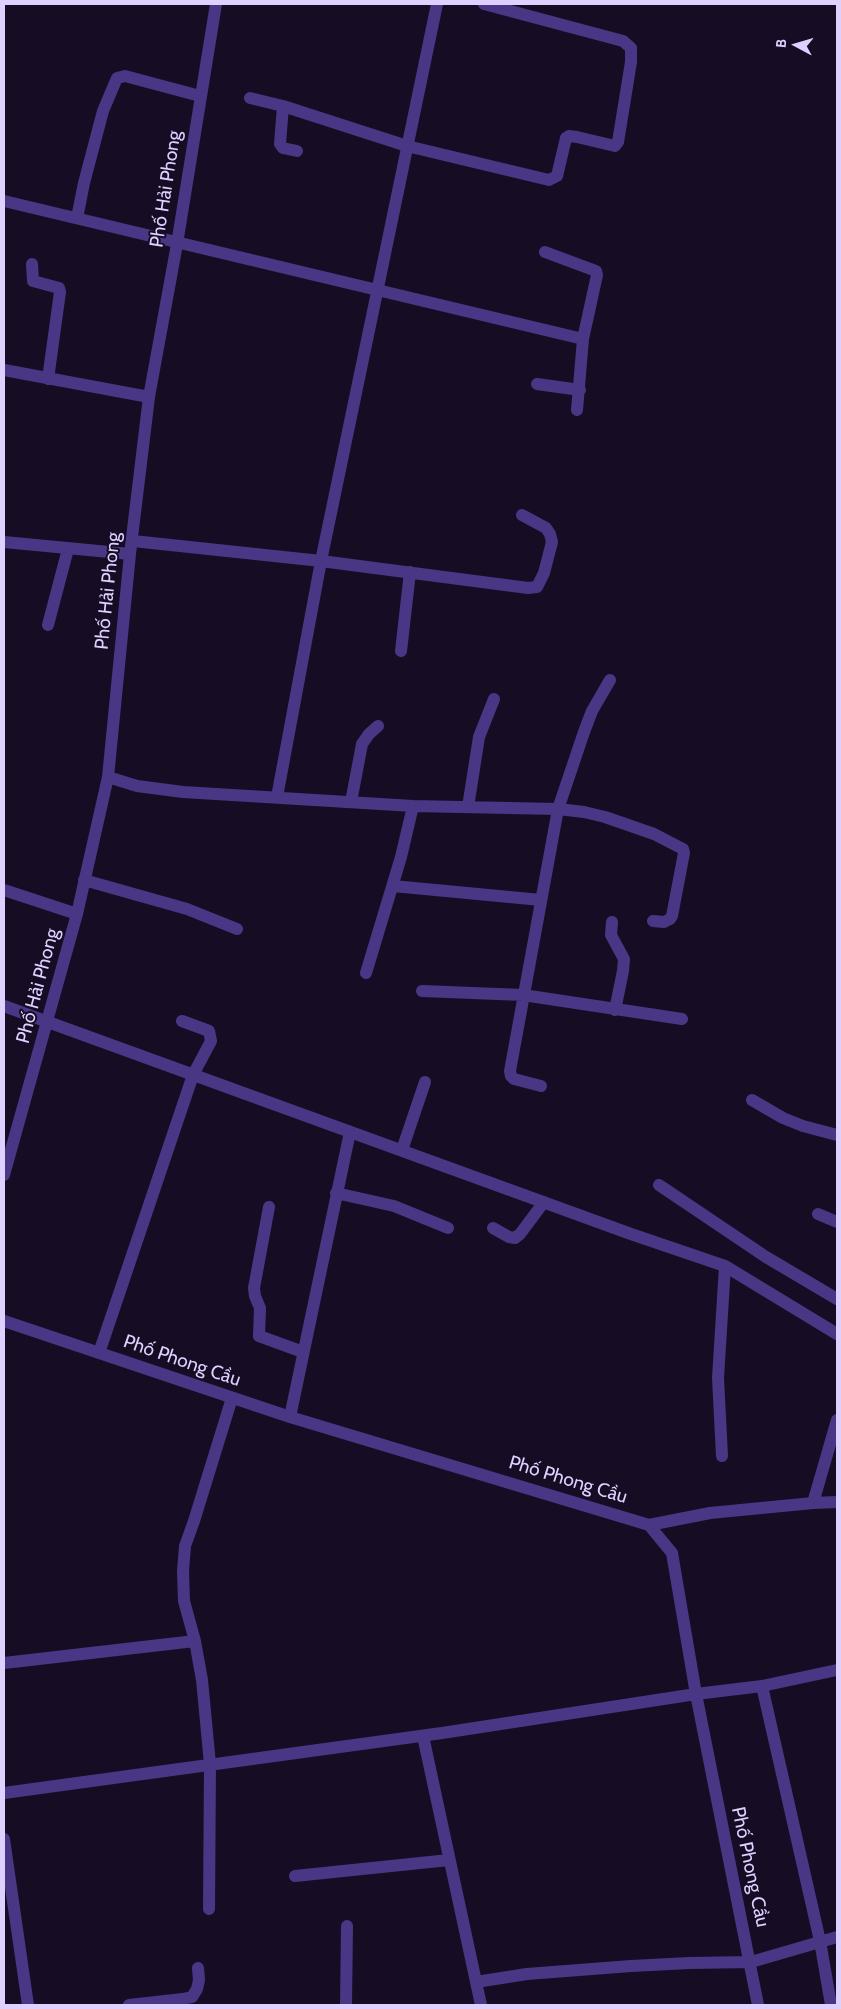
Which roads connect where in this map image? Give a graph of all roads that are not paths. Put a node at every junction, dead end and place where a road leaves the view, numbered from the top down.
1 (216, 4) edge
2 (437, 4) edge
3 (484, 4) edge
4 (200, 96) junction
5 (250, 98) dead end
6 (283, 106) junction
7 (407, 146) junction
8 (297, 151) dead end
9 (4, 201) edge
10 (77, 218) junction
11 (177, 244) junction
12 (545, 252) dead end
13 (32, 264) dead end
14 (376, 290) junction
15 (583, 339) junction
16 (4, 370) edge
17 (48, 379) junction
18 (537, 384) dead end
19 (580, 390) junction
20 (149, 397) junction
21 (578, 410) dead end
22 (522, 515) dead end
23 (133, 540) junction
24 (4, 542) edge
25 (68, 549) junction
26 (130, 554) junction
27 (321, 561) junction
28 (410, 572) junction
29 (48, 625) dead end
30 (401, 651) dead end
31 (610, 680) dead end
32 (494, 699) dead end
33 (378, 726) dead end
34 (107, 782) junction
35 (277, 797) junction
36 (351, 802) junction
37 (413, 806) junction
38 (468, 807) junction
39 (558, 809) junction
40 (84, 880) junction
41 (393, 886) junction
42 (4, 890) edge
43 (541, 900) junction
44 (77, 914) junction
45 (653, 921) dead end
46 (612, 922) dead end
47 (237, 929) dead end
48 (366, 973) dead end
49 (422, 991) dead end
50 (523, 995) junction
51 (4, 1006) edge
52 (615, 1010) junction
53 (682, 1018) dead end
54 (182, 1021) dead end
55 (48, 1023) junction
56 (193, 1074) junction
57 (425, 1082) dead end
58 (541, 1086) dead end
59 (752, 1100) dead end
60 (350, 1132) junction
61 (837, 1135) edge
62 (402, 1150) junction
63 (4, 1175) edge
64 (659, 1185) dead end
65 (336, 1193) junction
66 (544, 1202) junction
67 (269, 1206) dead end
68 (818, 1214) dead end
69 (837, 1222) edge
70 (448, 1228) dead end
71 (493, 1228) dead end
72 (725, 1266) junction
73 (837, 1299) edge
74 (4, 1321) edge
75 (837, 1334) edge
76 (302, 1352) junction
77 (99, 1353) junction
78 (232, 1398) junction
79 (290, 1417) junction
80 (837, 1420) edge
81 (722, 1456) dead end
82 (837, 1502) edge
83 (813, 1503) junction
84 (649, 1525) junction
85 (195, 1641) junction
86 (4, 1663) edge
87 (837, 1670) edge
88 (762, 1686) junction
89 (696, 1694) junction
90 (423, 1736) junction
91 (210, 1764) junction
92 (4, 1793) edge
93 (4, 1839) edge
94 (449, 1860) junction
95 (295, 1876) dead end
96 (209, 1909) dead end
97 (9, 1917) edge
98 (347, 1926) dead end
99 (837, 1937) edge
100 (820, 1941) junction
101 (750, 1962) junction
102 (198, 1968) dead end
103 (476, 1982) junction
104 (28, 2005) edge
105 (129, 2005) edge
106 (346, 2005) edge
107 (481, 2005) edge
108 (758, 2005) edge
109 (831, 2005) edge

1 - 4 street, Phố Hải Phong
2 - 7 street
3 - 7 street
4 - 10 street
4 - 11 street, Phố Hải Phong
5 - 6 street
6 - 7 street
6 - 8 street
7 - 14 street
9 - 10 street
10 - 11 street
11 - 14 street
11 - 20 street, Phố Hải Phong
12 - 15 street
13 - 17 street
14 - 15 street
14 - 27 street
15 - 19 street
16 - 17 street
17 - 20 street
18 - 19 street
19 - 21 street
20 - 23 street, Phố Hải Phong
22 - 28 street
23 - 26 street, Phố Hải Phong
23 - 27 street
24 - 25 street
25 - 26 street
25 - 29 street
26 - 34 street, Phố Hải Phong
27 - 28 street
27 - 35 street
28 - 30 street
31 - 39 street
32 - 38 street
33 - 36 street
34 - 35 street
34 - 40 street, Phố Hải Phong
35 - 36 street
36 - 37 street
37 - 38 street
37 - 41 street
38 - 39 street
39 - 43 street
39 - 45 street
40 - 44 street, Phố Hải Phong
40 - 47 street
41 - 43 street
41 - 48 street
42 - 44 street
43 - 50 street
44 - 55 street, Phố Hải Phong
46 - 52 street
49 - 50 street
50 - 52 street
50 - 58 street
51 - 55 street
52 - 53 street
54 - 56 street
55 - 56 street
55 - 63 street, Phố Hải Phong
56 - 60 street
56 - 77 street
57 - 62 street
59 - 61 street
60 - 62 street
60 - 65 street
62 - 66 street
64 - 73 street
65 - 70 street
65 - 76 street
66 - 71 street
66 - 72 street
67 - 76 street
68 - 69 street
72 - 75 street
72 - 81 street
74 - 77 street, Phố Phong Cầu
76 - 79 street
77 - 78 street, Phố Phong Cầu
78 - 79 street, Phố Phong Cầu
78 - 85 street
79 - 84 street, Phố Phong Cầu
80 - 83 street
82 - 83 street
83 - 84 street
84 - 89 street, Phố Phong Cầu
85 - 86 street
85 - 91 street
87 - 88 street
88 - 89 street
88 - 100 street
89 - 90 street
89 - 101 street, Phố Phong Cầu
90 - 91 street
90 - 94 street
91 - 92 street
91 - 96 street
93 - 97 street
94 - 95 street
94 - 103 street
97 - 104 street
98 - 106 street
99 - 100 street
100 - 101 street
100 - 109 street
101 - 103 street
101 - 108 street, Phố Phong Cầu
102 - 105 street
103 - 107 street

